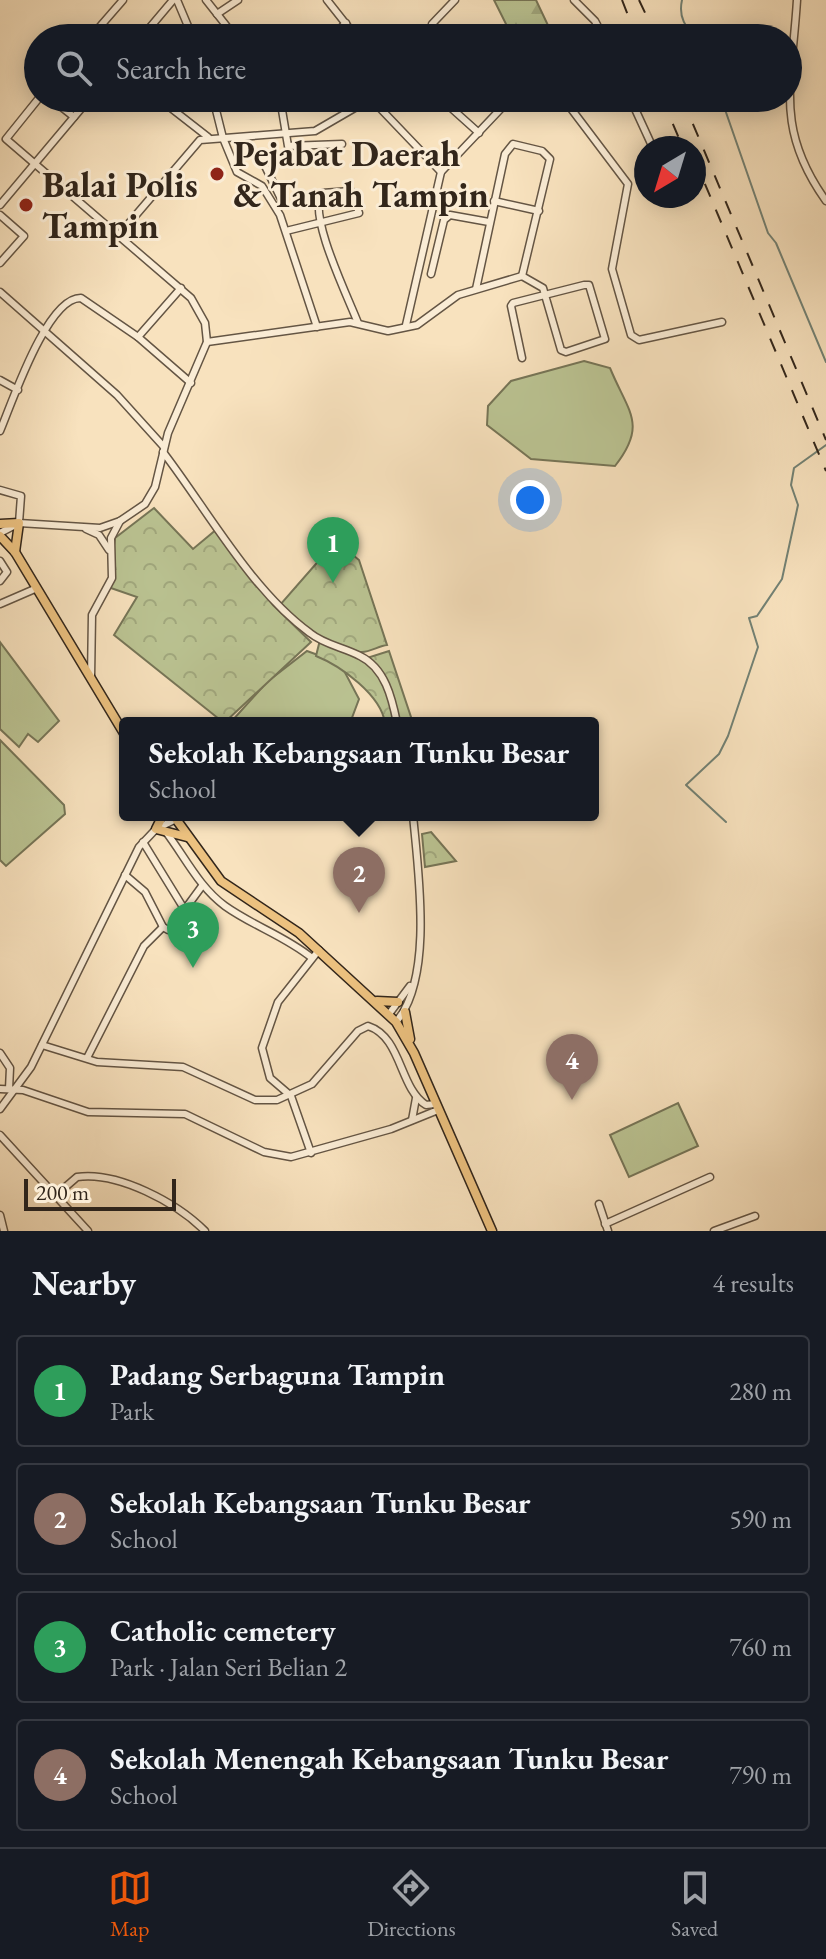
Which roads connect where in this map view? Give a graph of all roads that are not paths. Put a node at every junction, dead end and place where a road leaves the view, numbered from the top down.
1 (123, 0) edge
2 (206, 0) edge
3 (238, 0) edge
4 (327, 0) edge
5 (455, 0) edge
6 (574, 0) edge
7 (797, 0) edge
8 (174, 1) edge
9 (217, 14) junction
10 (346, 23) edge
11 (102, 24) edge
12 (153, 24) edge
13 (186, 24) edge
14 (225, 24) edge
15 (432, 24) dead end
16 (597, 24) edge
17 (796, 24) edge
18 (27, 112) edge
19 (68, 112) edge
20 (78, 112) edge
21 (175, 112) edge
22 (216, 112) edge
23 (283, 112) edge
24 (348, 112) edge
25 (388, 112) edge
26 (456, 112) edge
27 (498, 112) edge
28 (574, 112) edge
29 (636, 112) edge
30 (791, 112) edge
31 (74, 117) junction
32 (190, 125) junction
33 (287, 133) junction
34 (479, 133) junction
35 (647, 136) edge
36 (210, 138) junction
37 (223, 138) junction
38 (197, 143) junction
39 (342, 144) dead end
40 (35, 163) junction
41 (265, 166) dead end
42 (441, 172) junction
43 (270, 177) junction
44 (257, 181) junction
45 (494, 201) junction
46 (826, 201) edge
47 (0, 205) edge
48 (284, 205) dead end
49 (539, 211) junction
50 (0, 215) edge
51 (319, 221) junction
52 (489, 222) junction
53 (286, 231) junction
54 (118, 236) junction
55 (0, 263) edge
56 (431, 274) dead end
57 (522, 276) junction
58 (181, 288) junction
59 (476, 289) junction
60 (0, 292) edge
61 (545, 295) junction
62 (722, 322) dead end
63 (358, 323) junction
64 (406, 325) junction
65 (317, 327) junction
66 (44, 328) junction
67 (138, 337) junction
68 (207, 342) junction
69 (522, 358) dead end
70 (0, 380) edge
71 (191, 383) junction
72 (18, 390) junction
73 (149, 430) junction
74 (0, 431) edge
75 (168, 433) junction
76 (164, 449) junction
77 (0, 490) edge
78 (19, 523) junction
79 (0, 524) edge
80 (106, 533) junction
81 (0, 535) edge
82 (15, 552) junction
83 (0, 561) edge
84 (0, 581) edge
85 (37, 588) junction
86 (0, 604) edge
87 (91, 680) junction
88 (396, 717) edge
89 (119, 725) edge
90 (177, 821) edge
91 (413, 821) edge
92 (162, 825) edge
93 (187, 837) junction
94 (143, 842) junction
95 (125, 875) junction
96 (202, 886) junction
97 (186, 912) junction
98 (166, 929) junction
99 (319, 950) junction
100 (312, 958) junction
101 (412, 983) junction
102 (376, 1001) junction
103 (398, 1002) junction
104 (405, 1012) junction
105 (389, 1014) junction
106 (396, 1022) junction
107 (42, 1045) junction
108 (411, 1048) junction
109 (0, 1053) edge
110 (87, 1058) junction
111 (0, 1089) edge
112 (13, 1089) junction
113 (291, 1096) junction
114 (416, 1098) junction
115 (0, 1107) edge
116 (436, 1107) junction
117 (412, 1120) junction
118 (0, 1135) edge
119 (311, 1153) junction
120 (710, 1177) dead end
121 (55, 1196) junction
122 (599, 1204) dead end
123 (0, 1215) edge
124 (755, 1216) dead end
125 (198, 1224) junction
126 (607, 1227) edge
127 (4, 1231) edge
128 (88, 1231) edge
129 (205, 1231) edge
130 (212, 1231) edge
131 (492, 1231) edge
132 (714, 1231) edge

1 - 11 street
2 - 9 street
3 - 9 street
4 - 10 street
5 - 15 street
6 - 16 street
7 - 17 street
8 - 12 street
8 - 13 street
9 - 14 street
18 - 40 street
19 - 31 street
20 - 31 street
21 - 32 street
22 - 37 street
23 - 33 street
24 - 33 street
25 - 42 street
26 - 34 street
27 - 34 street
28 - 62 street
29 - 35 street
30 - 46 street
31 - 40 street
32 - 36 street
32 - 38 street
33 - 37 street
33 - 39 street
34 - 42 street
36 - 37 street
36 - 38 street
37 - 44 street
38 - 54 street
40 - 47 street
40 - 54 street
41 - 43 street
42 - 64 street
43 - 44 street
43 - 48 street
44 - 53 street
45 - 49 street
45 - 49 street
45 - 52 street
49 - 57 street
50 - 55 street
51 - 51 street
51 - 53 street
51 - 63 street
52 - 56 street
52 - 59 street
53 - 65 street
54 - 58 street
57 - 59 street
57 - 61 street
58 - 67 street
58 - 68 street
59 - 64 street
60 - 66 street
61 - 61 street
61 - 69 street
63 - 64 street
63 - 65 street
65 - 68 street
66 - 67 street
66 - 72 street
66 - 73 street
67 - 71 street
68 - 71 street
70 - 72 street
71 - 75 street
72 - 74 street
73 - 75 street
73 - 76 street
75 - 76 street
76 - 80 street
76 - 88 street
77 - 78 street
78 - 79 highway
78 - 80 street
78 - 81 street
78 - 82 highway
80 - 87 street
81 - 82 highway
82 - 85 highway
83 - 84 street
85 - 86 street
85 - 87 highway
87 - 89 highway
90 - 93 highway
91 - 101 street
92 - 93 highway
92 - 94 street
92 - 96 street
93 - 99 highway
94 - 95 street
94 - 97 street
95 - 98 street
95 - 107 street
96 - 97 street
96 - 100 street
97 - 98 street
98 - 110 street
99 - 100 street
99 - 102 highway
100 - 113 street
101 - 103 street
101 - 104 street
102 - 103 highway
102 - 105 highway
103 - 105 street
104 - 106 street
104 - 108 highway
105 - 106 highway
106 - 108 highway
107 - 110 street
107 - 112 street
108 - 116 highway
109 - 112 street
110 - 113 street
111 - 112 street
112 - 115 street
112 - 119 street
113 - 114 street
113 - 119 street
114 - 116 street
114 - 117 street
116 - 117 street
116 - 131 highway
117 - 119 street
118 - 121 street
120 - 126 street
121 - 125 street
121 - 128 street
122 - 126 street
123 - 127 street
124 - 132 street
125 - 129 street
125 - 130 street

